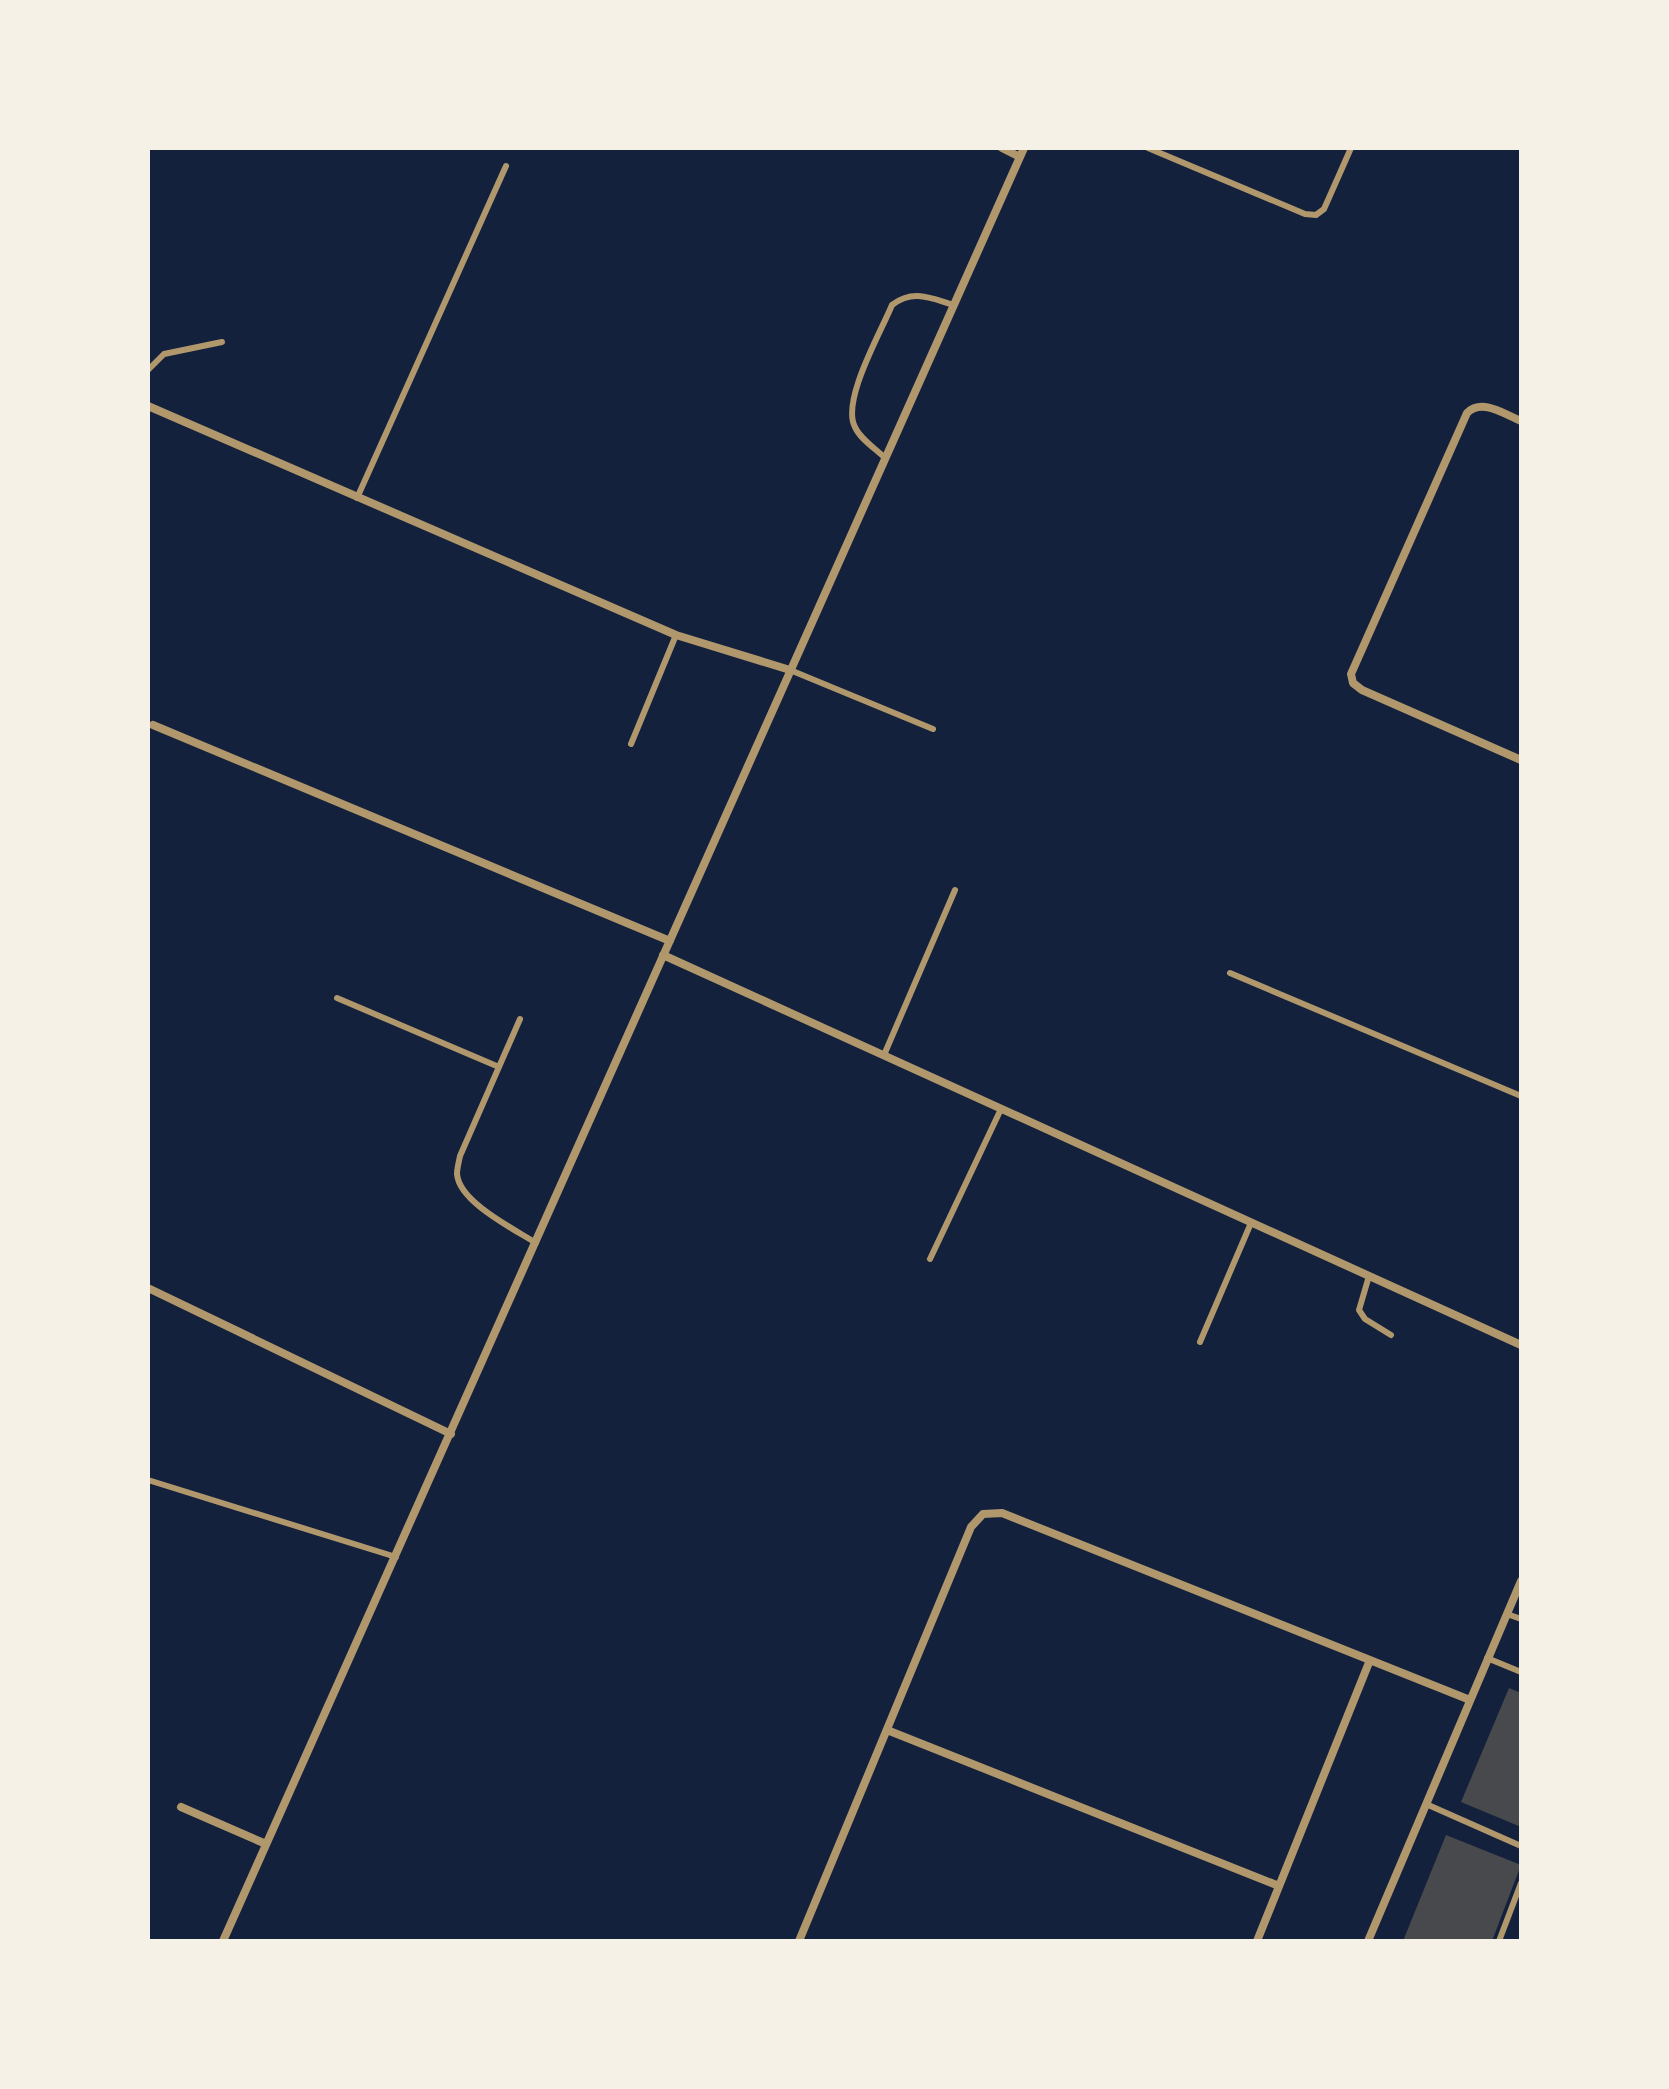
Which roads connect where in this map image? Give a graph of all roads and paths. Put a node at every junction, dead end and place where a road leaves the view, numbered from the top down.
1 (1002, 148) edge
2 (1148, 148) edge
3 (1351, 148) edge
4 (1022, 152) edge
5 (506, 166) dead end
6 (954, 305) junction
7 (222, 342) dead end
8 (148, 370) edge
9 (148, 406) edge
10 (1521, 421) edge
11 (885, 458) junction
12 (357, 498) junction
13 (676, 635) junction
14 (790, 670) junction
15 (153, 725) dead end
16 (933, 729) dead end
17 (631, 744) dead end
18 (1521, 760) edge
19 (955, 890) dead end
20 (670, 941) junction
21 (663, 955) junction
22 (1230, 973) dead end
23 (337, 998) dead end
24 (520, 1019) dead end
25 (884, 1055) junction
26 (499, 1067) junction
27 (1521, 1096) edge
28 (1001, 1109) junction
29 (1251, 1223) junction
30 (536, 1243) junction
31 (930, 1259) dead end
32 (1369, 1276) junction
33 (148, 1288) edge
34 (1391, 1335) dead end
35 (1200, 1342) dead end
36 (1521, 1345) edge
37 (451, 1434) junction
38 (148, 1480) edge
39 (396, 1557) junction
40 (1521, 1581) edge
41 (1507, 1614) junction
42 (1521, 1619) edge
43 (1487, 1658) junction
44 (1370, 1660) junction
45 (1521, 1672) edge
46 (1470, 1700) junction
47 (887, 1730) junction
48 (1425, 1804) junction
49 (181, 1807) dead end
50 (266, 1844) junction
51 (1521, 1846) edge
52 (1521, 1883) edge
53 (1279, 1886) junction
54 (223, 1941) edge
55 (799, 1941) edge
56 (1257, 1941) edge
57 (1368, 1941) edge
58 (1499, 1941) edge

1 - 4 street
2 - 3 lane
4 - 6 street
5 - 12 lane
6 - 11 street
6 - 11 lane
7 - 8 lane
9 - 12 street
10 - 18 street
11 - 14 street
12 - 13 street
13 - 14 street
13 - 17 lane
14 - 16 lane
14 - 20 street
15 - 20 street
19 - 25 lane
20 - 21 street
21 - 25 street
21 - 30 street
22 - 27 lane
23 - 26 lane
24 - 26 lane
25 - 28 street
26 - 30 lane
28 - 29 street
28 - 31 lane
29 - 32 street
29 - 35 lane
30 - 37 street
32 - 34 lane
32 - 36 street
33 - 37 street
37 - 39 street
38 - 39 lane
39 - 50 street
40 - 41 street
41 - 42 lane
41 - 43 street
43 - 45 lane
43 - 46 street
44 - 46 street
44 - 47 street
44 - 53 street
46 - 48 street
47 - 53 street
47 - 55 street
48 - 51 lane
48 - 57 street
49 - 50 street
50 - 54 street
52 - 58 lane
53 - 56 street

